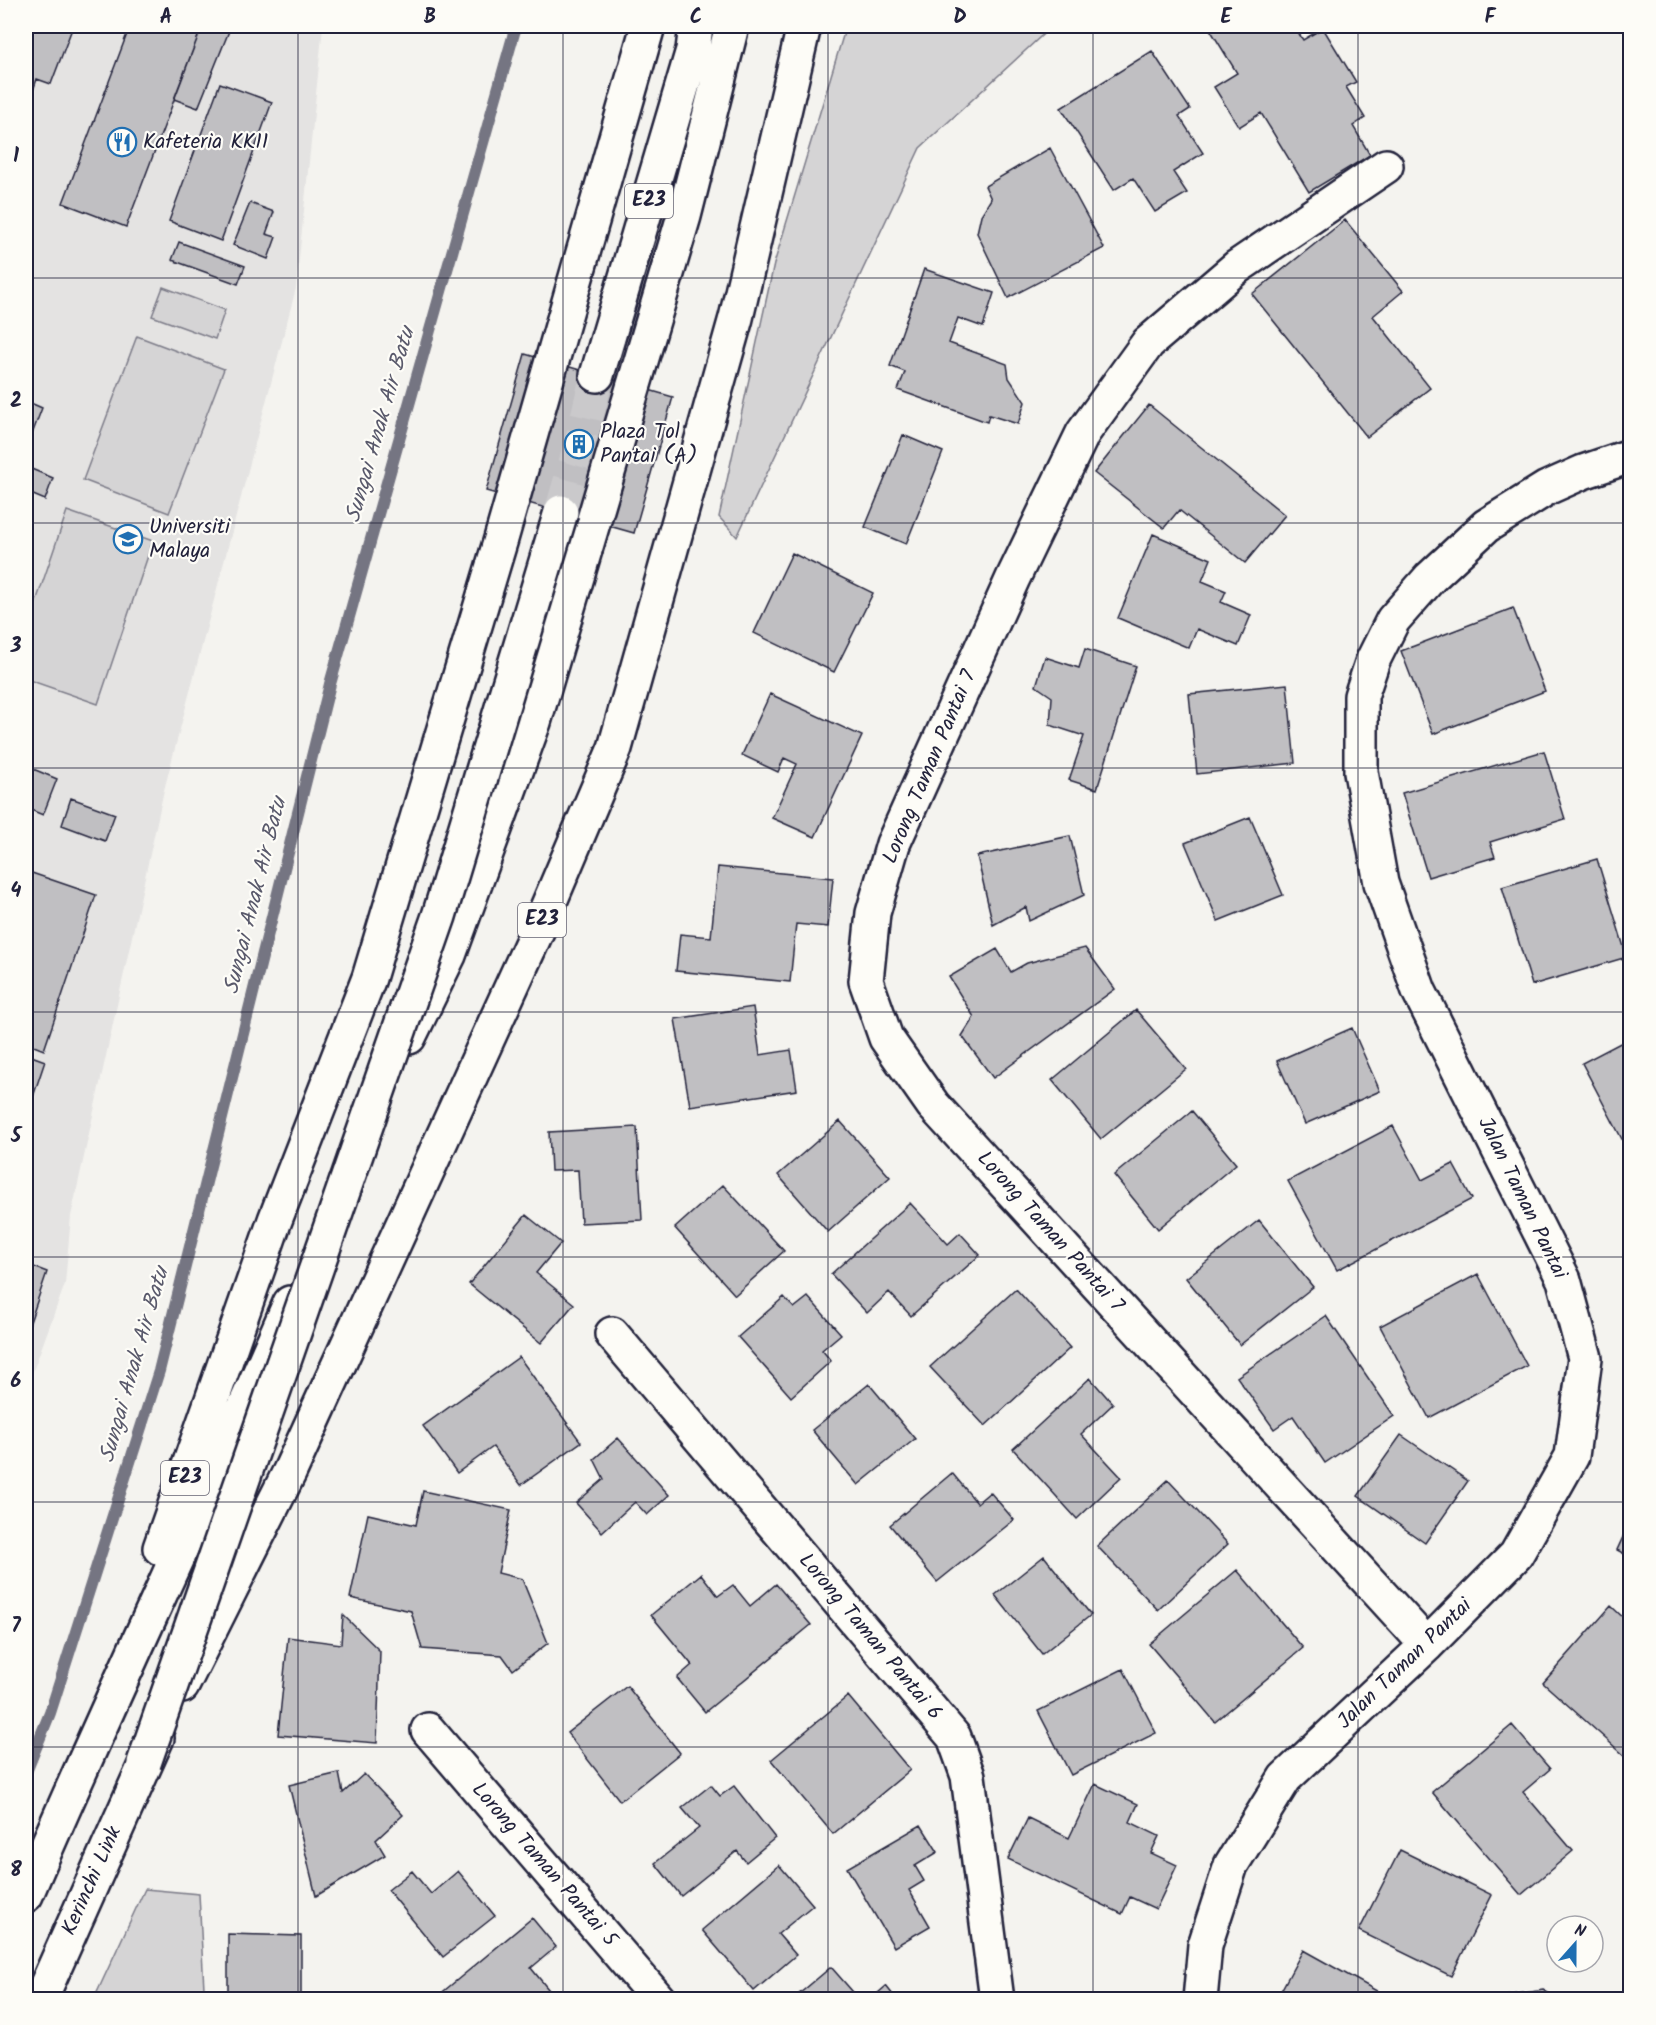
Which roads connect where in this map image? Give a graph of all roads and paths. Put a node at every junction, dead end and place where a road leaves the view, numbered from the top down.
1 (648, 26) edge
2 (696, 26) edge
3 (732, 26) edge
4 (804, 26) edge
5 (1386, 166) dead end
6 (597, 375) tunnel mouth
7 (1630, 456) edge
8 (561, 512) tunnel mouth
9 (612, 1334) dead end
10 (1427, 1645) junction
11 (428, 1730) dead end
12 (94, 1736) junction
13 (144, 1763) junction
14 (26, 1895) edge
15 (40, 2000) edge
16 (659, 2000) edge
17 (997, 2000) edge
18 (1200, 2000) edge

1 - 12 main road, E23
2 - 6 main road, E23
3 - 12 main road, E23
4 - 13 main road, E23, bridge
5 - 10 main road, Lorong Taman Pantai 7
7 - 10 main road, Jalan Taman Pantai
8 - 13 main road, E23, bridge
9 - 17 main road, Lorong Taman Pantai 6
10 - 18 main road, Jalan Taman Pantai
11 - 16 main road, Lorong Taman Pantai 5
12 - 14 main road, E23
13 - 15 main road, Kerinchi Link / E23

